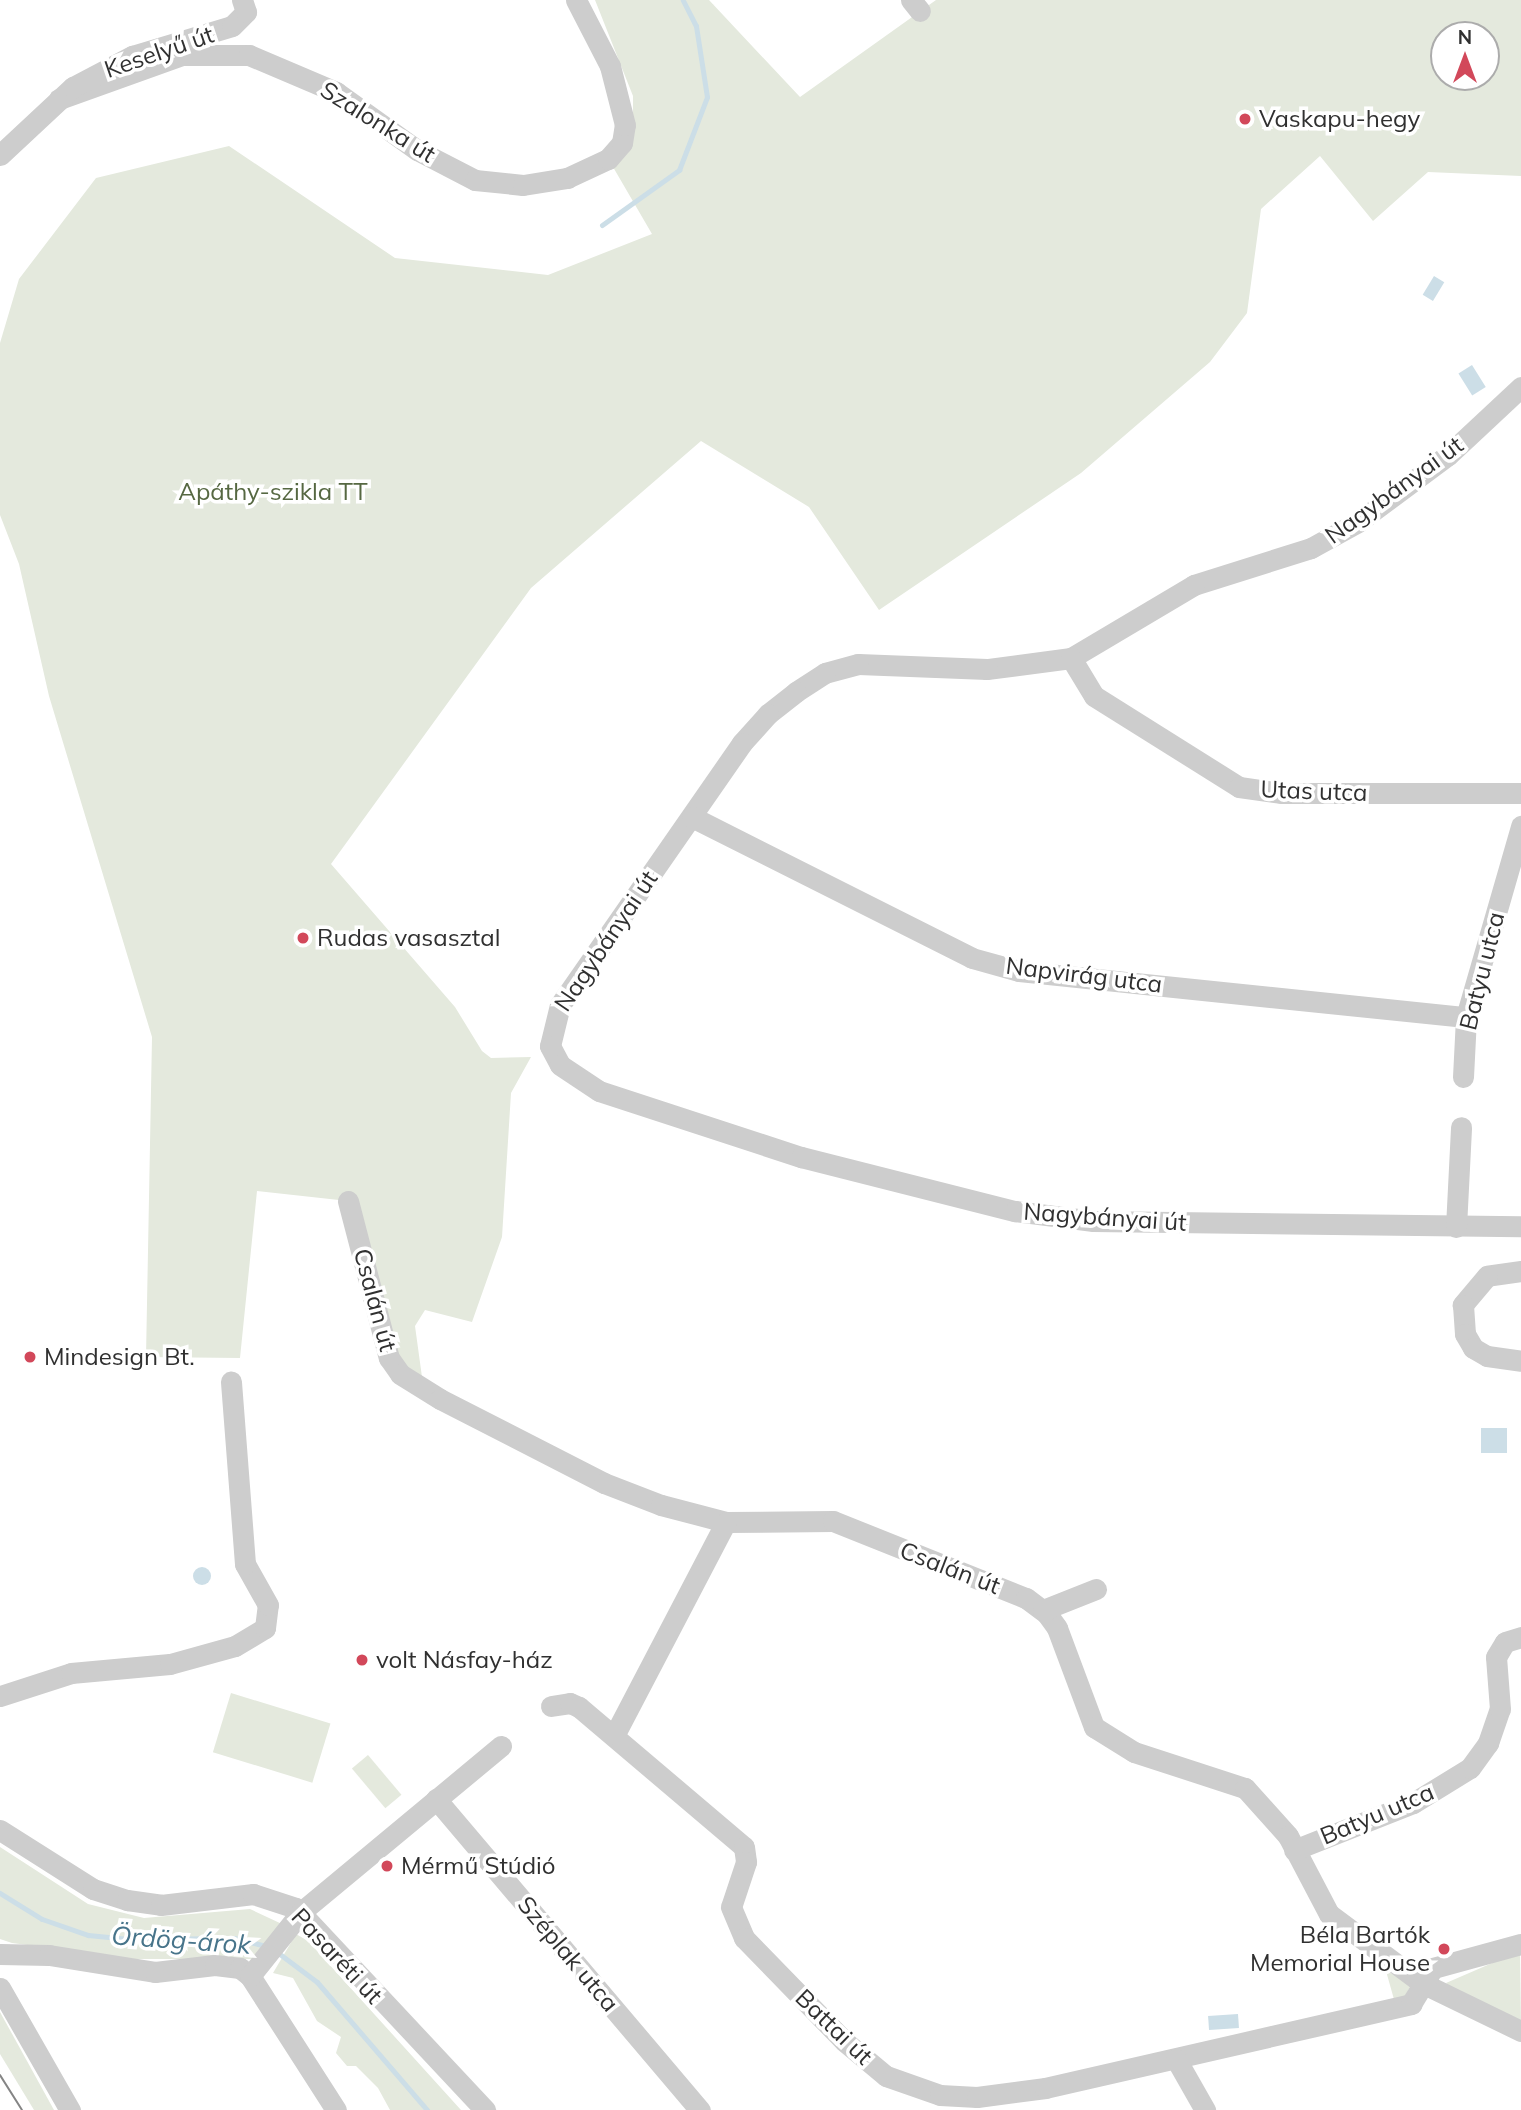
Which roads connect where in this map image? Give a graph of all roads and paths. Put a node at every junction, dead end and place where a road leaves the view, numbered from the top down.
1 (242, 0) edge
2 (576, 0) edge
3 (59, 99) junction
4 (0, 155) edge
5 (1521, 387) edge
6 (1071, 658) junction
7 (1521, 793) edge
8 (692, 817) junction
9 (1521, 825) edge
10 (1466, 1017) junction
11 (1463, 1077) dead end
12 (1461, 1127) dead end
13 (348, 1201) dead end
14 (1521, 1226) edge
15 (1456, 1227) junction
16 (1521, 1271) edge
17 (1521, 1362) edge
18 (231, 1382) dead end
19 (726, 1522) junction
20 (1096, 1589) dead end
21 (1044, 1610) junction
22 (1521, 1637) edge
23 (0, 1696) edge
24 (551, 1706) dead end
25 (615, 1734) junction
26 (501, 1746) dead end
27 (436, 1799) junction
28 (0, 1830) edge
29 (1294, 1850) junction
30 (301, 1912) junction
31 (1521, 1944) edge
32 (0, 1954) edge
33 (256, 1969) junction
34 (1422, 1983) junction
35 (0, 1988) edge
36 (1521, 2031) edge
37 (1176, 2059) junction
38 (70, 2110) edge
39 (336, 2110) edge
40 (485, 2110) edge
41 (700, 2110) edge
42 (1205, 2110) edge

1 - 3 street, Keselyű út
2 - 3 street, Szalonka út
3 - 4 street, Szalonka út
5 - 6 street, Nagybányai út
6 - 7 street, Utas utca
6 - 8 street, Nagybányai út
8 - 10 street, Napvirág utca
8 - 15 street, Nagybányai út
9 - 10 street, Batyu utca
10 - 11 street, Batyu utca
12 - 15 street
13 - 19 street, Csalán út
14 - 15 street, Nagybányai út
16 - 17 street
18 - 23 street
19 - 21 street, Csalán út
19 - 25 street
20 - 21 street
21 - 29 street, Csalán út
22 - 29 street, Batyu utca
24 - 25 street
25 - 37 street, Battai út
26 - 27 street
27 - 30 street
27 - 41 street, Széplak utca
28 - 30 street, Pasaréti út
29 - 34 street, Csalán út
30 - 33 street
30 - 40 street, Pasaréti út
31 - 34 street
32 - 33 street
33 - 39 street
34 - 36 street, Csalán út
34 - 37 street, Battai út
35 - 38 street
37 - 42 street

